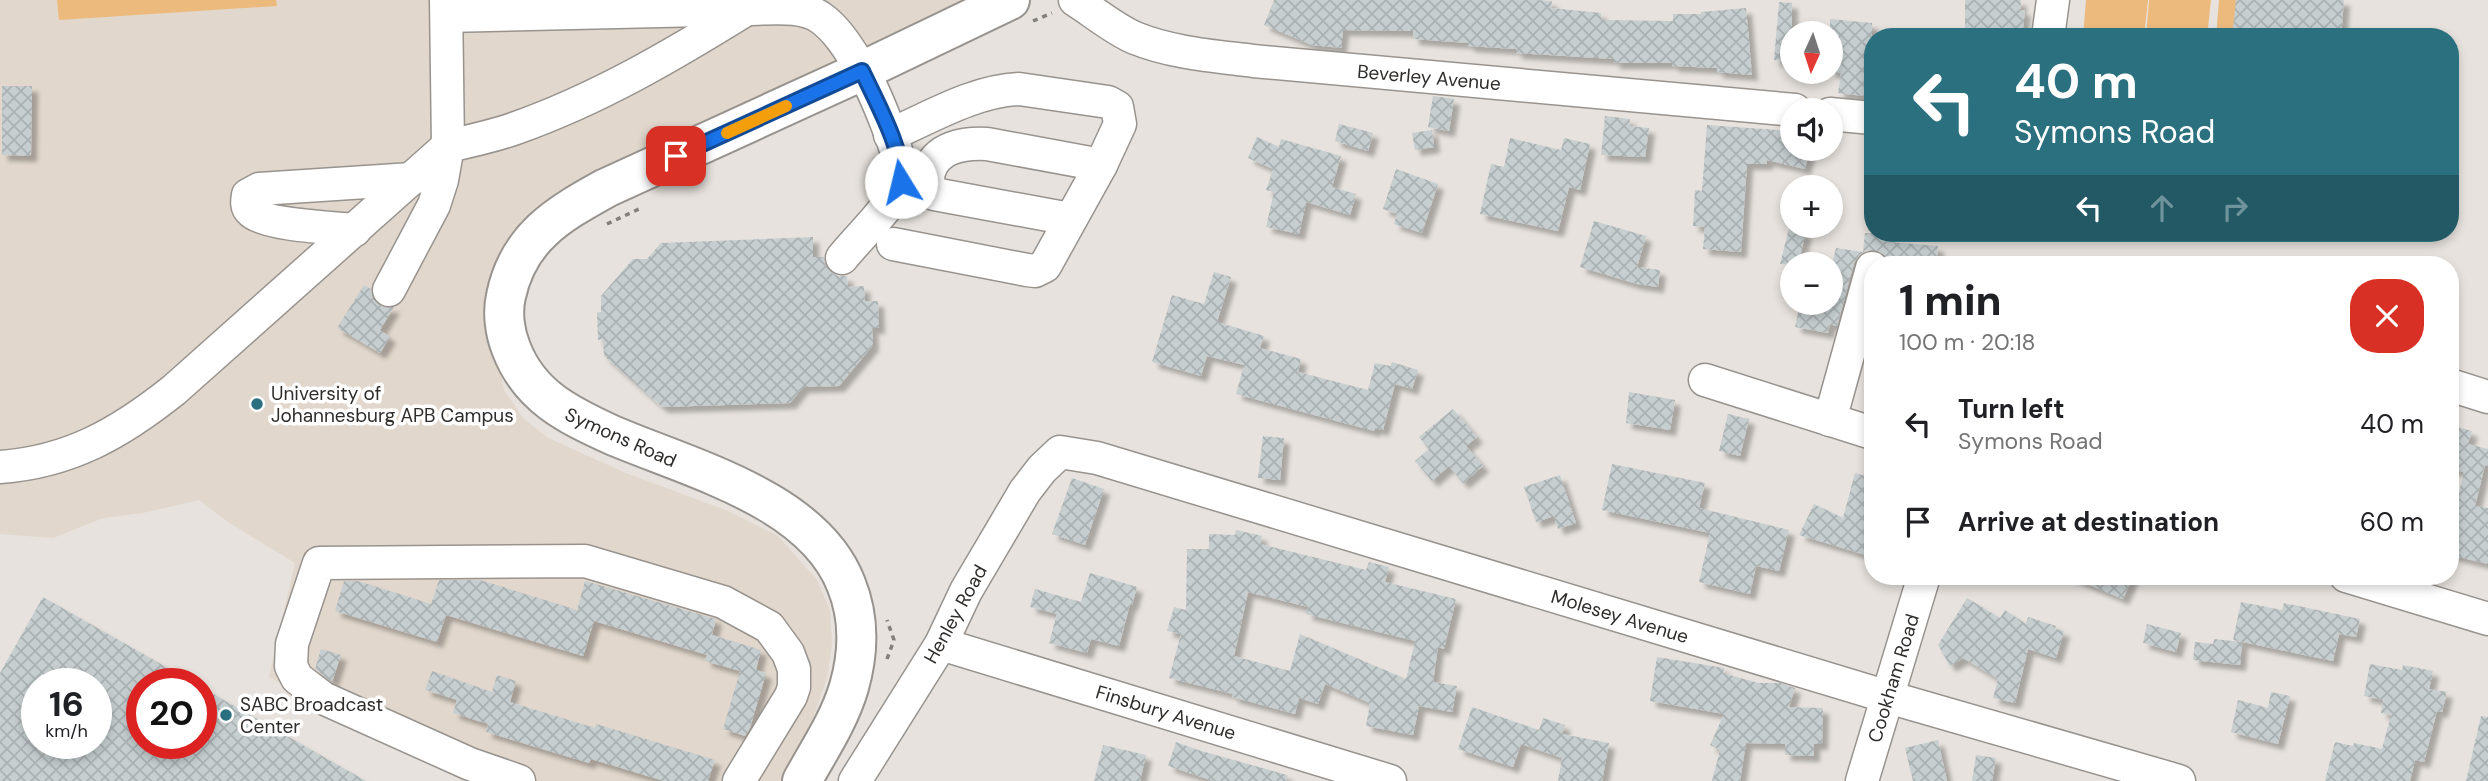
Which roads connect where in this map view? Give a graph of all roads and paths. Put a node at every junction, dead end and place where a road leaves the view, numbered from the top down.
1 (2053, 0) edge
2 (1076, 1) edge
3 (820, 7) edge
4 (447, 8) edge
5 (748, 9) junction
6 (1021, 11) edge
7 (2049, 28) edge
8 (862, 71) junction
9 (1780, 109) edge
10 (1843, 115) edge
11 (1864, 117) edge
12 (890, 135) junction
13 (448, 146) junction
14 (1101, 165) junction
15 (412, 179) junction
16 (647, 204) dead end
17 (1070, 219) junction
18 (599, 228) dead end
19 (355, 230) junction
20 (893, 244) dead end
21 (842, 258) dead end
22 (388, 290) dead end
23 (1864, 292) edge
24 (1835, 342) dead end
25 (1705, 380) dead end
26 (2459, 388) edge
27 (2488, 397) edge
28 (1821, 417) junction
29 (1864, 430) edge
30 (1060, 452) joint
31 (0, 467) edge
32 (1921, 585) edge
33 (2376, 585) edge
34 (885, 614) dead end
35 (2488, 619) edge
36 (941, 644) junction
37 (885, 665) dead end
38 (1888, 697) junction
39 (836, 723) junction
40 (519, 781) edge
41 (739, 781) edge
42 (802, 781) edge
43 (824, 781) edge
44 (855, 781) edge
45 (1391, 781) edge
46 (1861, 781) edge
47 (2179, 781) edge

1 - 7 street
2 - 6 path
2 - 9 street, Beverley Avenue
3 - 5 street
3 - 8 street
4 - 5 street
4 - 13 street
5 - 13 street
6 - 8 main road, Symons Road
8 - 12 street
8 - 39 main road, Symons Road
10 - 11 street
12 - 14 street
12 - 21 street
13 - 15 street
13 - 22 street
14 - 17 street
14 - 17 street
15 - 19 street
15 - 19 street
16 - 18 path
17 - 20 street
19 - 31 street
23 - 28 street
24 - 28 street
25 - 28 street
26 - 27 street
28 - 29 street
30 - 36 street, Henley Road
30 - 38 street, Molesey Avenue
32 - 38 street, Cookham Road
33 - 35 street
34 - 37 path
36 - 44 street, Henley Road
36 - 45 street, Finsbury Avenue
38 - 46 street, Cookham Road
38 - 47 street, Molesey Avenue
39 - 42 main road
39 - 43 main road
40 - 41 street

